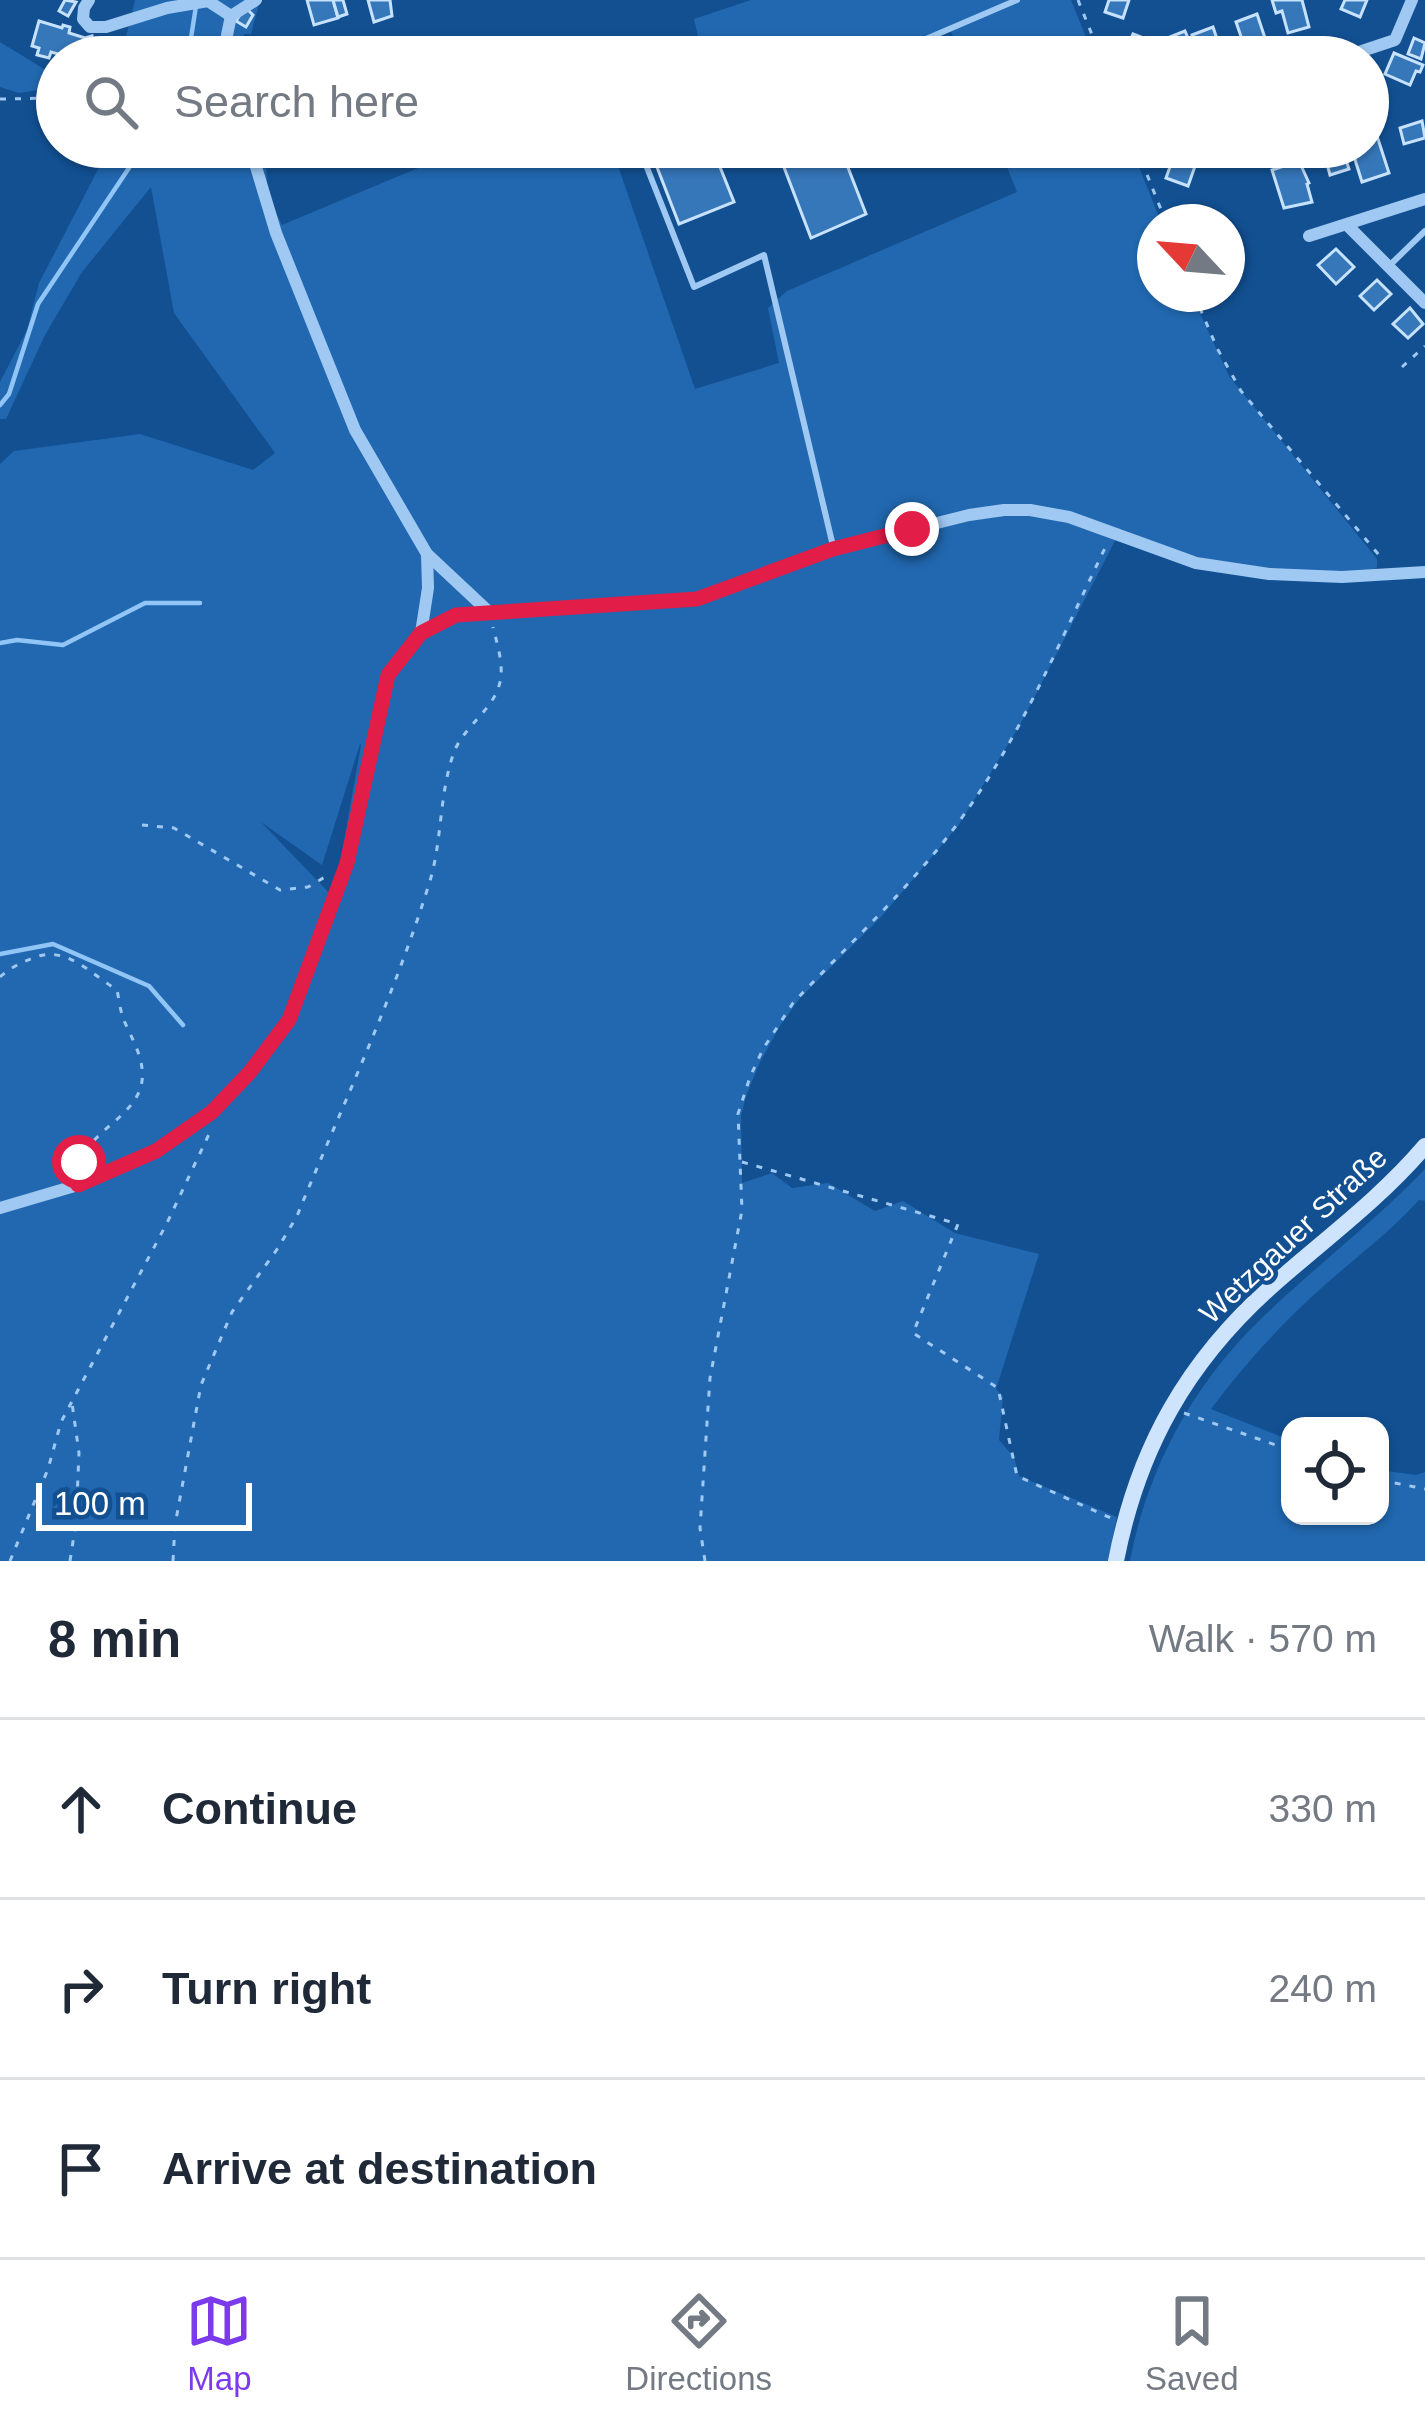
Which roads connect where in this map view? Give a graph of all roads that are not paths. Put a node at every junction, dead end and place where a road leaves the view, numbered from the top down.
1 (89, 0) edge
2 (256, 0) edge
3 (1017, 0) edge
4 (1412, 0) edge
5 (207, 2) edge
6 (231, 16) junction
7 (227, 36) edge
8 (933, 36) edge
9 (1389, 42) edge
10 (256, 168) edge
11 (647, 168) edge
12 (1425, 199) edge
13 (1347, 225) junction
14 (1425, 231) edge
15 (1309, 236) dead end
16 (1389, 267) junction
17 (1425, 304) edge
18 (833, 549) junction
19 (428, 554) junction
20 (1425, 572) edge
21 (490, 613) junction
22 (421, 633) junction
23 (1425, 1146) edge
24 (0, 1208) edge
25 (1116, 1561) edge

1 - 5 street
2 - 6 street
3 - 8 lane
4 - 9 street
5 - 6 street
6 - 7 street
10 - 19 street
11 - 18 lane
12 - 13 street
13 - 15 street
13 - 16 street
14 - 16 lane
16 - 17 street
18 - 20 street
18 - 21 street
19 - 21 street
19 - 22 street
21 - 22 street
22 - 24 street
23 - 25 street, Wetzgauer Straße

